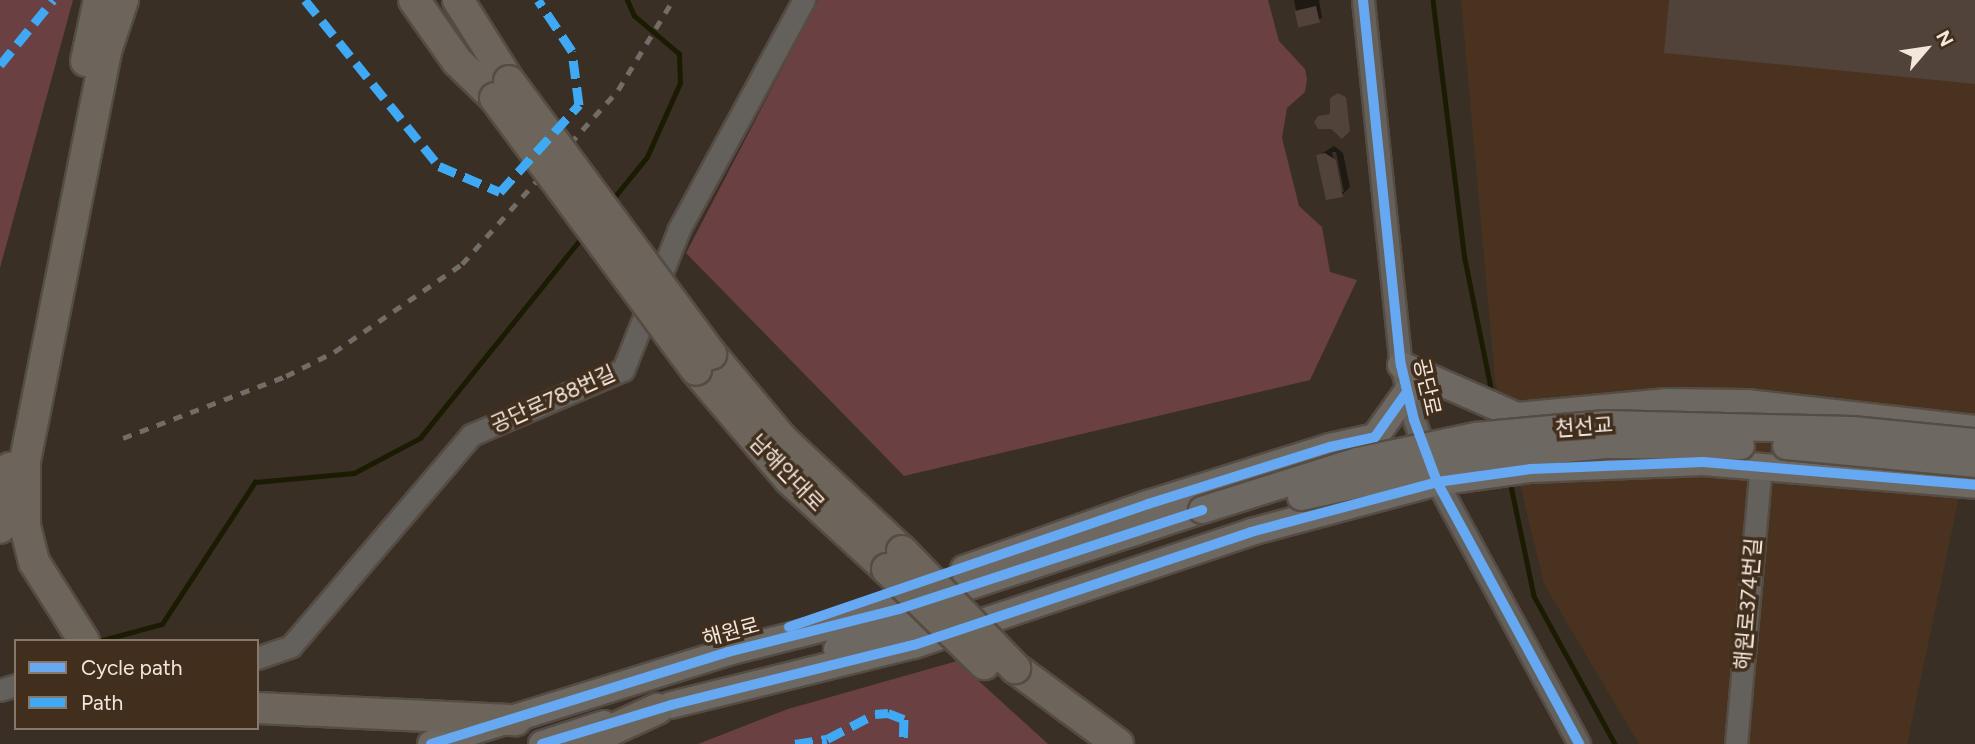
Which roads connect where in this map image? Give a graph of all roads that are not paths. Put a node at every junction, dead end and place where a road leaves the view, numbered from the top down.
1 (99, 0) edge
2 (112, 0) edge
3 (123, 0) edge
4 (143, 0) edge
5 (414, 0) edge
6 (434, 0) edge
7 (458, 0) edge
8 (804, 0) edge
9 (1363, 0) edge
10 (502, 89) junction
11 (74, 198) junction
12 (1412, 368) junction
13 (1407, 392) junction
14 (1975, 429) edge
15 (1975, 442) edge
16 (1340, 444) junction
17 (1760, 464) junction
18 (1975, 464) edge
19 (1448, 480) junction
20 (1975, 485) edge
21 (1342, 505) junction
22 (1206, 517) junction
23 (0, 528) edge
24 (83, 639) edge
25 (729, 652) junction
26 (259, 657) edge
27 (1009, 675) junction
28 (664, 707) junction
29 (259, 708) edge
30 (516, 720) junction
31 (431, 744) edge
32 (542, 744) edge
33 (581, 744) edge
34 (1084, 744) edge
35 (1118, 744) edge
36 (1579, 744) edge
37 (1736, 744) edge

1 - 11 highway
2 - 11 highway
3 - 11 highway
4 - 11 highway
5 - 10 highway
6 - 10 highway
7 - 10 highway
8 - 26 street, 공단로788번길
9 - 12 street, 공단로
10 - 27 highway, 남해안대로, bridge
11 - 23 highway
11 - 24 highway
12 - 13 street, 공단로
12 - 14 main road
13 - 16 main road
13 - 19 street, 공단로
15 - 22 main road, 천선교, bridge
16 - 21 main road
16 - 25 main road
17 - 19 main road
17 - 20 main road
17 - 37 street, 해원로374번길
18 - 22 main road, 천선교, bridge
19 - 21 main road
19 - 36 street, 공단로
21 - 28 main road
22 - 25 main road, 해원로
22 - 28 main road
25 - 30 main road, 해원로
27 - 34 highway
27 - 35 highway
28 - 32 main road
28 - 33 highway
29 - 30 highway
30 - 31 main road, 해원로

